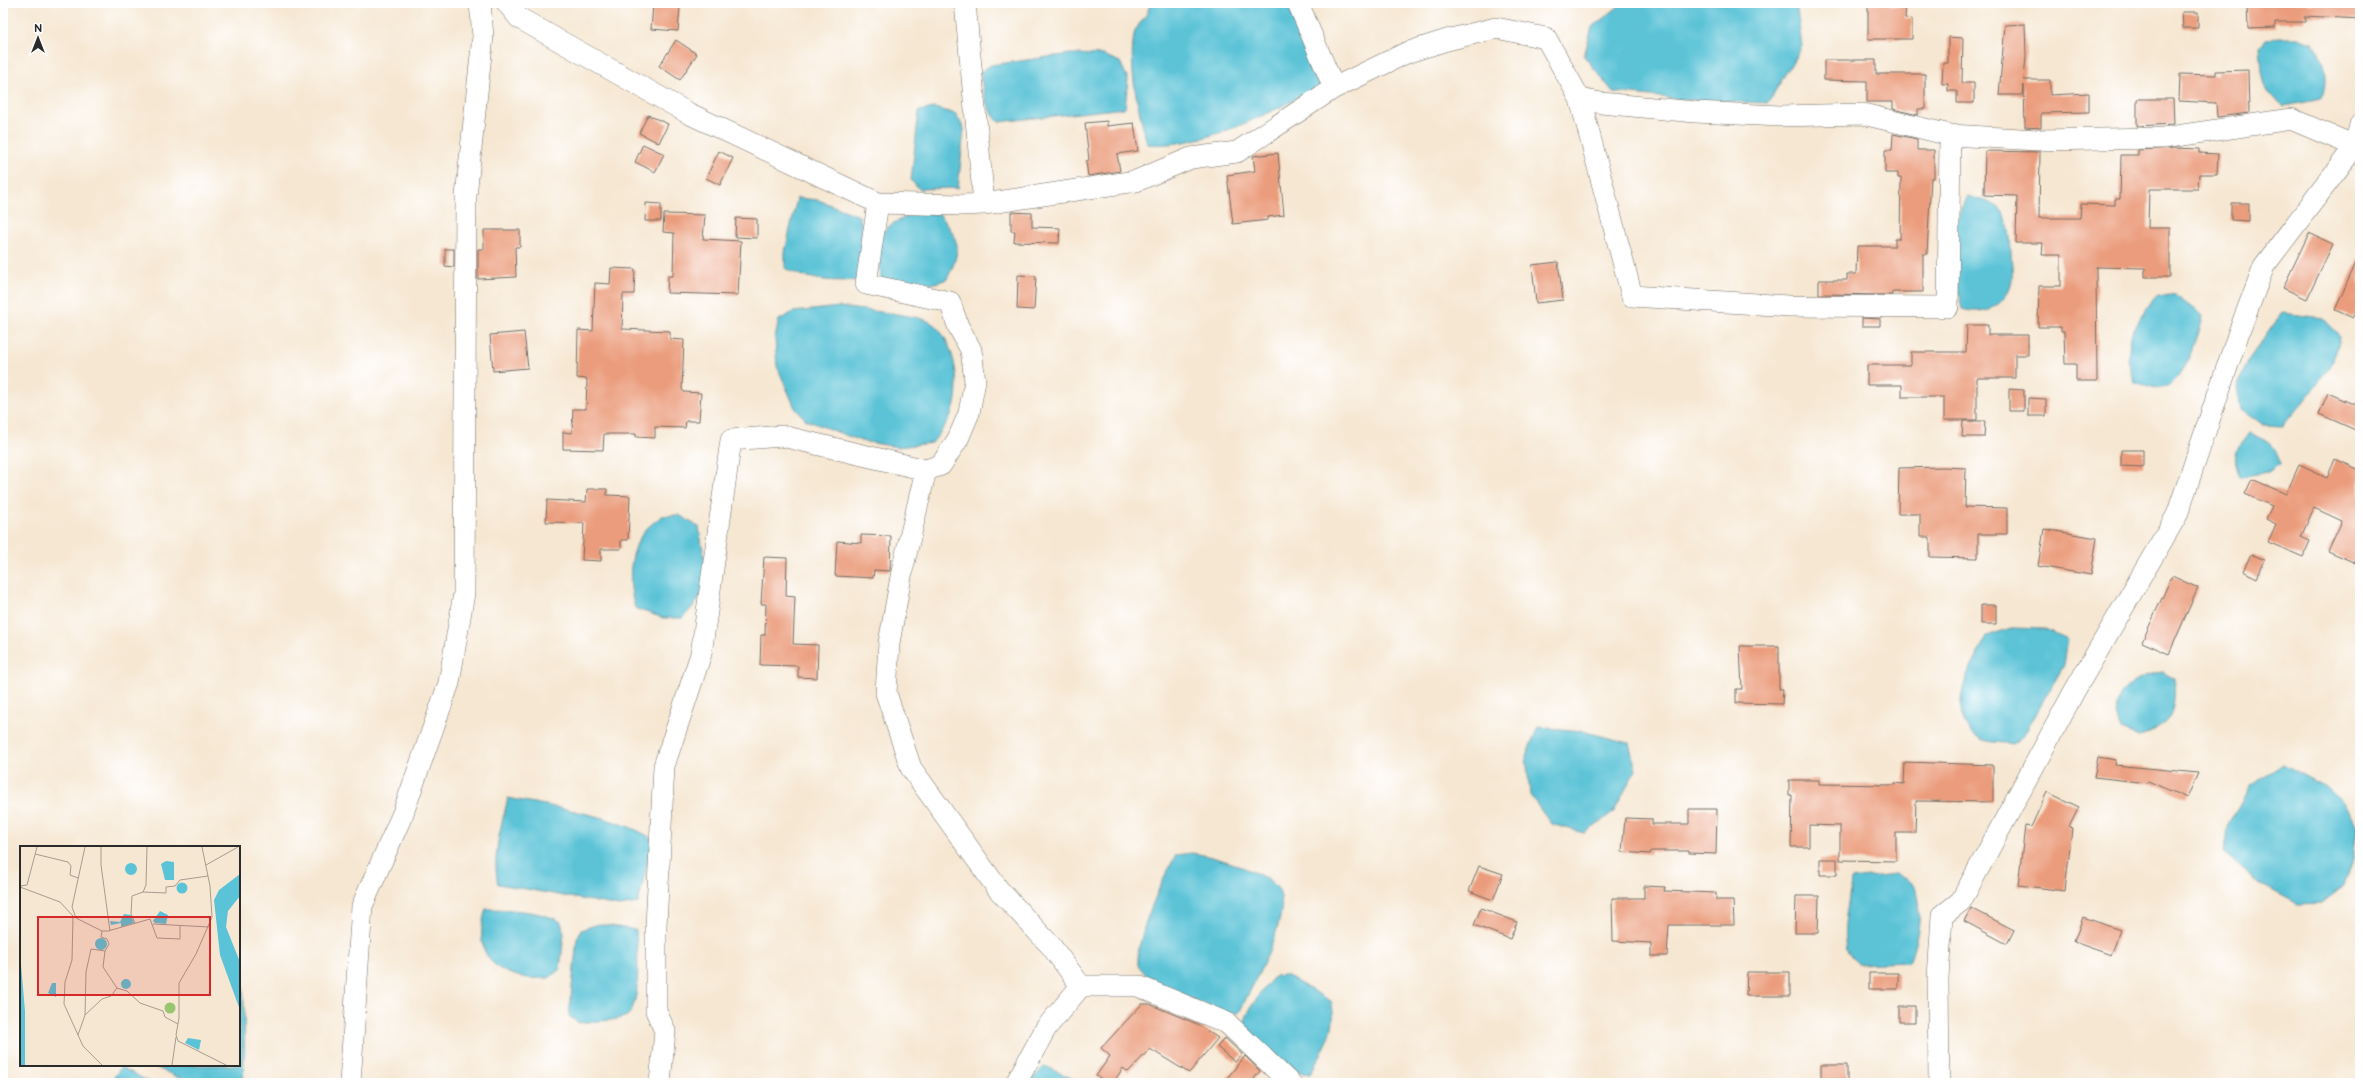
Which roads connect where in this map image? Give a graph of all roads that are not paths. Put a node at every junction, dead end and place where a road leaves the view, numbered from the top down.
1 (480, 3) edge
2 (508, 3) edge
3 (965, 3) edge
4 (1298, 3) edge
5 (1334, 88) junction
6 (1580, 99) junction
7 (2360, 126) edge
8 (1950, 135) junction
9 (2355, 146) junction
10 (878, 203) junction
11 (984, 204) junction
12 (926, 470) junction
13 (1081, 986) junction
14 (350, 1083) edge
15 (660, 1083) edge
16 (1016, 1083) edge
17 (1290, 1083) edge
18 (1939, 1083) edge

1 - 14 street
2 - 10 street
3 - 11 street
4 - 5 street
5 - 6 street
5 - 11 street
6 - 8 street
6 - 8 street
7 - 9 street
8 - 9 street
9 - 18 street
10 - 11 street
10 - 12 street
12 - 13 street
12 - 15 street
13 - 16 street
13 - 17 street

